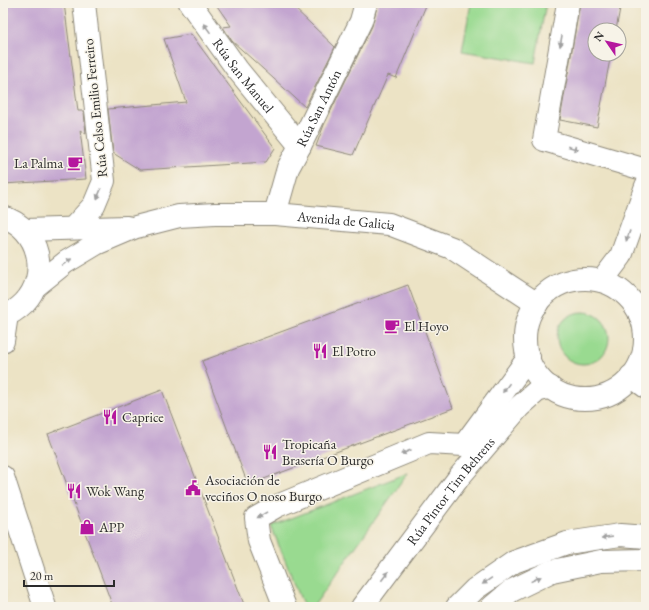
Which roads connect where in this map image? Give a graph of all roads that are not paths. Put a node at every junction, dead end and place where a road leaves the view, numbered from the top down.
1 (84, 3) edge
2 (190, 3) edge
3 (366, 3) edge
4 (568, 3) edge
5 (300, 146) junction
6 (646, 170) edge
7 (646, 186) edge
8 (275, 214) junction
9 (3, 217) edge
10 (136, 227) junction
11 (73, 228) junction
12 (25, 230) junction
13 (602, 281) junction
14 (36, 286) junction
15 (537, 304) junction
16 (643, 309) edge
17 (5, 316) edge
18 (3, 340) edge
19 (645, 350) edge
20 (529, 357) junction
21 (639, 382) edge
22 (550, 387) junction
23 (3, 477) edge
24 (10, 519) edge
25 (646, 537) edge
26 (646, 560) edge
27 (44, 607) edge
28 (285, 607) edge
29 (362, 607) edge
30 (457, 607) edge
31 (492, 607) edge

1 -> 11 main road, Rúa Celso Emilio Ferreiro
5 -> 2 main road, Rúa San Manuel
3 - 5 main road, Rúa San Antón
4 -> 6 main road
5 - 8 main road, Rúa San Antón
7 -> 13 main road
8 - 10 main road, Avenida de Galicia
8 - 15 main road, Avenida de Galicia
9 - 12 main road
10 - 11 main road
14 -> 10 main road
11 - 12 main road
12 - 14 main road
13 - 15 main road
13 - 16 main road
14 - 17 main road
15 - 20 main road
16 - 19 main road
17 - 18 main road
19 - 21 main road
20 - 22 main road
20 -> 28 main road, Rúa Pintor Tim Behrens
21 - 22 main road
29 -> 22 main road, Rúa Pintor Tim Behrens
23 - 24 main road
24 - 27 main road
25 -> 30 main road
31 -> 26 main road

